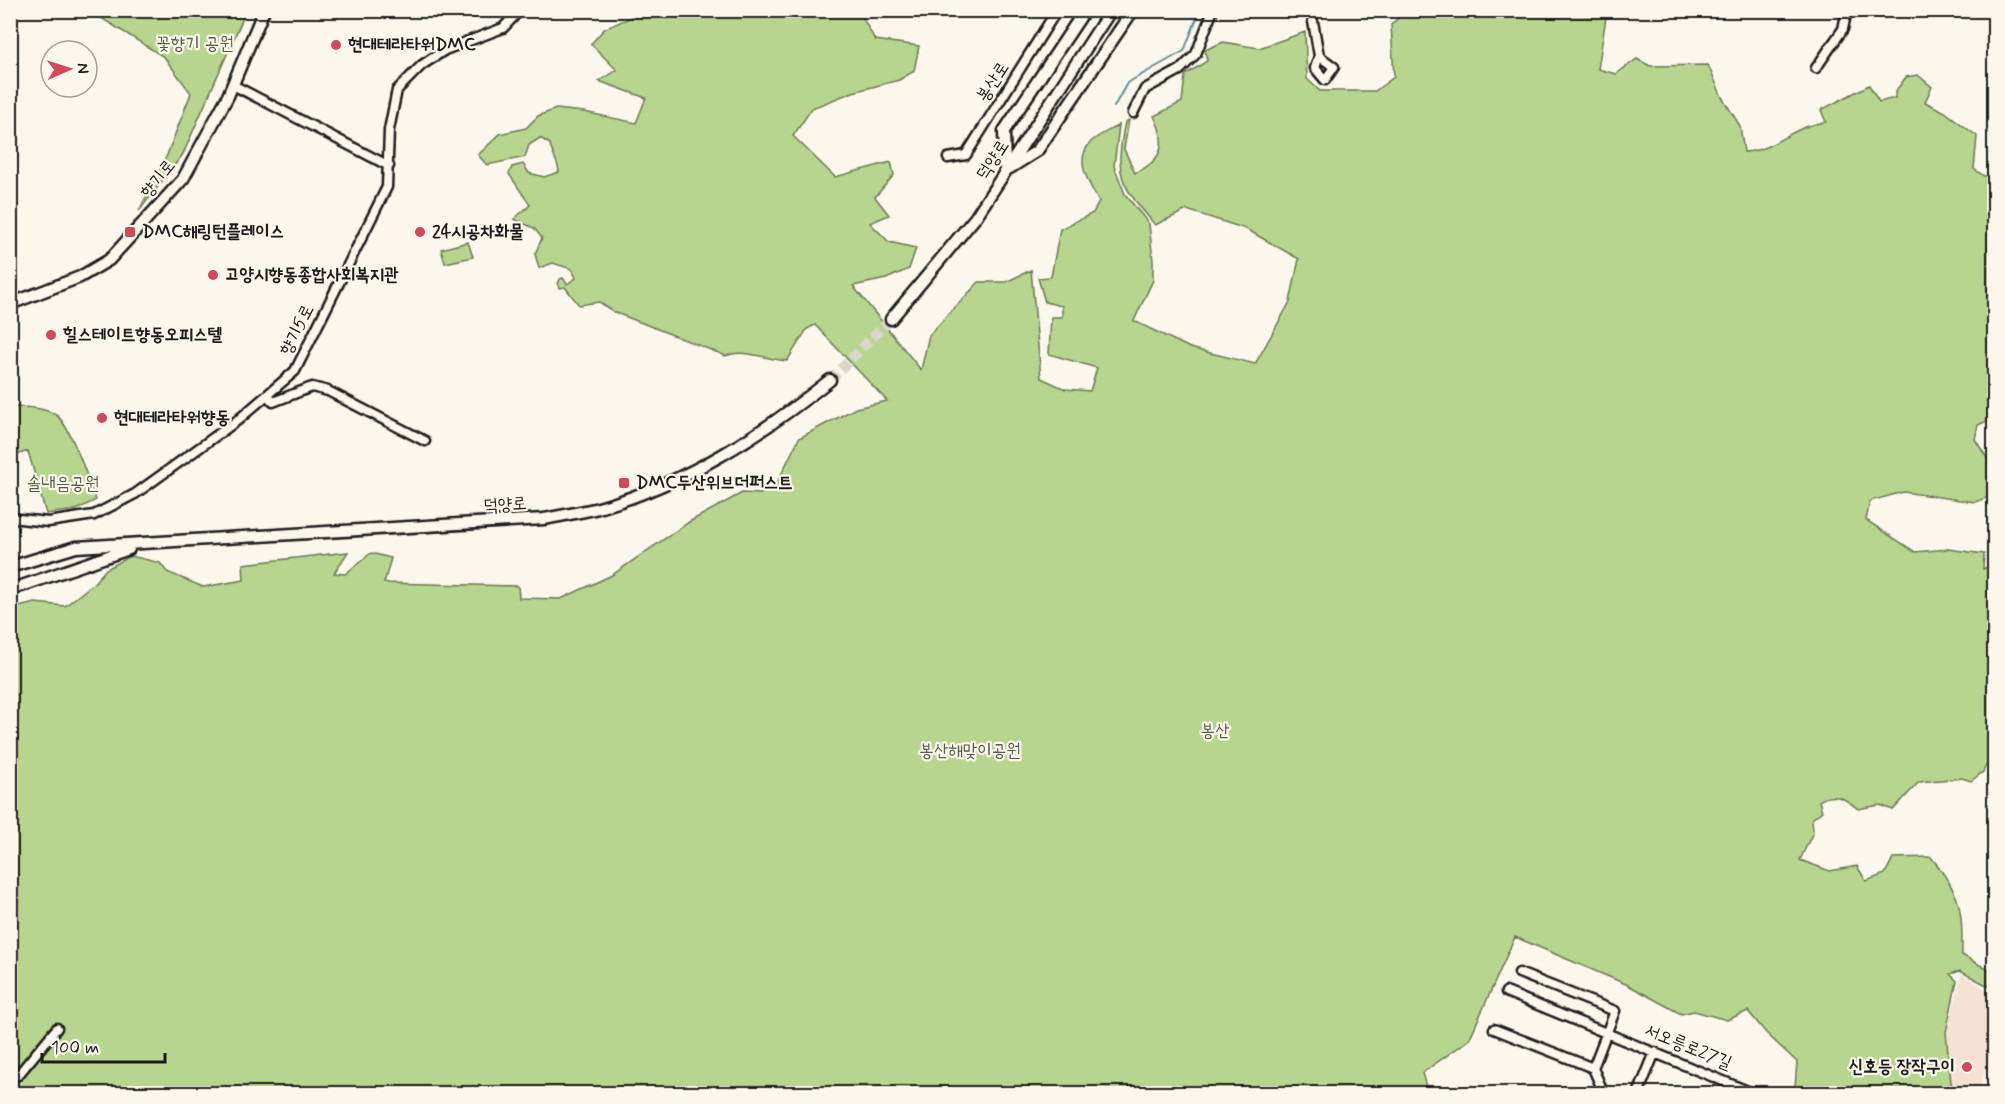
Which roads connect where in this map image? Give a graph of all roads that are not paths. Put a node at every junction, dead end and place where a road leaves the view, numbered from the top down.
1 (264, 10) edge
2 (520, 10) edge
3 (1057, 10) edge
4 (1085, 10) edge
5 (1111, 10) edge
6 (1133, 10) edge
7 (1213, 10) edge
8 (1311, 10) edge
9 (1847, 10) edge
10 (1319, 56) dead end
11 (1816, 68) dead end
12 (233, 85) junction
13 (1133, 113) dead end
14 (948, 158) dead end
15 (389, 166) junction
16 (1005, 172) junction
17 (10, 304) edge
18 (891, 319) tunnel mouth
19 (831, 380) tunnel mouth
20 (270, 399) junction
21 (425, 441) dead end
22 (10, 518) edge
23 (146, 544) junction
24 (10, 567) edge
25 (10, 590) edge
26 (1519, 973) dead end
27 (1506, 992) dead end
28 (57, 1028) dead end
29 (1494, 1029) dead end
30 (1608, 1033) junction
31 (1655, 1052) junction
32 (1593, 1068) junction
33 (10, 1078) edge
34 (1604, 1094) edge
35 (1638, 1094) edge
36 (1755, 1094) edge

1 - 12 main road, 향기로
2 - 15 street, 향기5로
3 - 14 street, 봉산로
4 - 16 main road
5 - 16 main road, 덕양로
6 - 16 main road
7 - 13 street
8 - 10 street
9 - 11 street
12 - 15 street
12 - 17 main road, 향기로
15 - 20 street, 향기5로
16 - 18 main road, 덕양로
19 - 23 main road, 덕양로
20 - 21 street
20 - 22 street, 향기5로
23 - 24 main road, 덕양로
23 - 25 main road, 덕양로
26 - 30 street
27 - 30 street, 서오릉로27길
28 - 33 street
29 - 32 street
30 - 31 street, 서오릉로27길
30 - 32 street
31 - 35 street
31 - 36 street, 서오릉로27길
32 - 34 street

